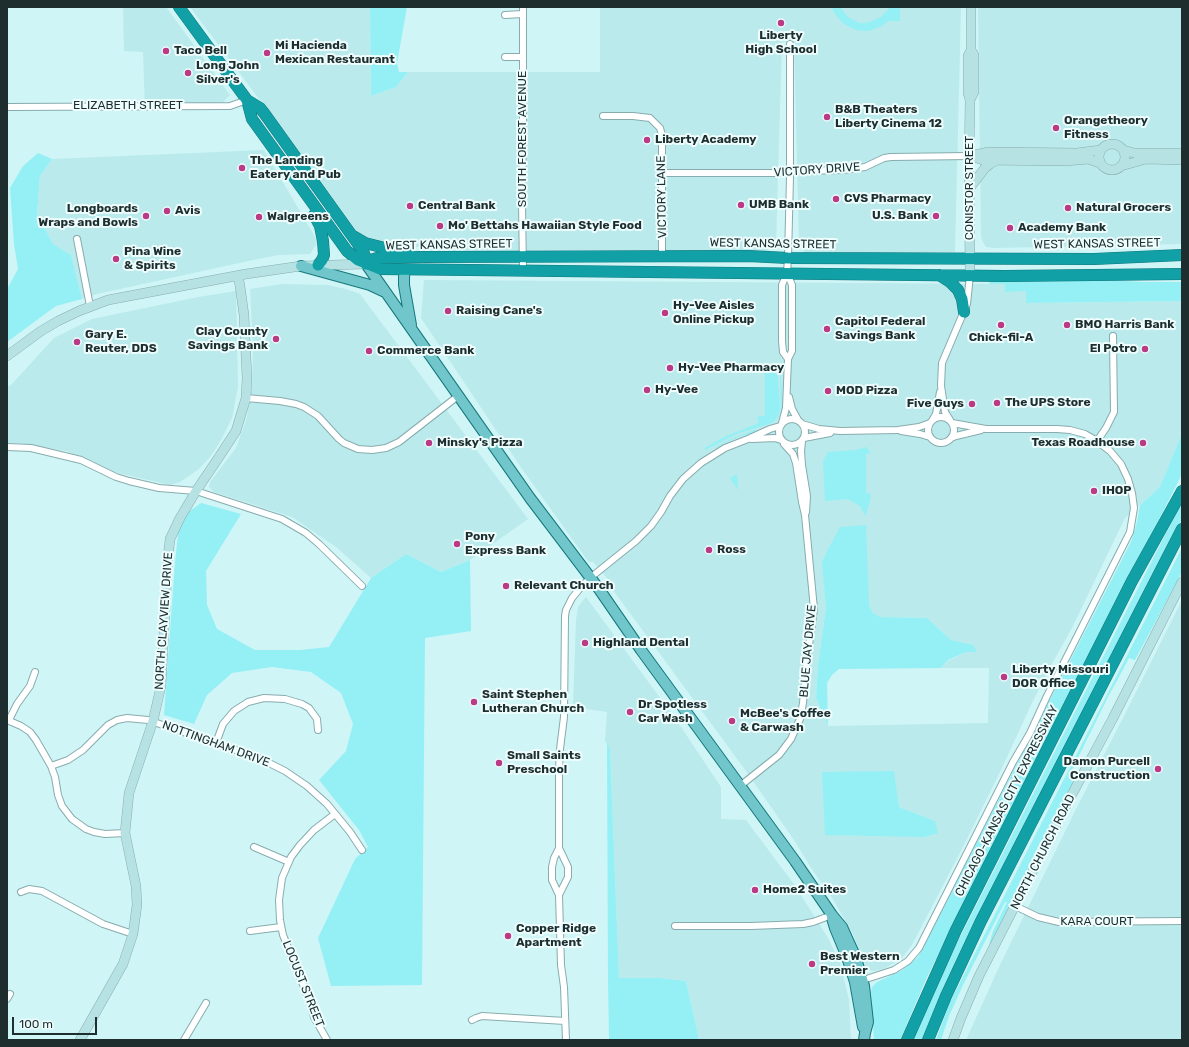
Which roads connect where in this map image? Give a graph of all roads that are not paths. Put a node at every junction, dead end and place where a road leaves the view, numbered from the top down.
1 (179, 7) edge
2 (523, 7) edge
3 (971, 7) edge
4 (505, 14) dead end
5 (522, 14) junction
6 (790, 44) dead end
7 (504, 57) dead end
8 (523, 57) junction
9 (247, 100) junction
10 (7, 107) edge
11 (603, 116) dead end
12 (1101, 150) junction
13 (1123, 150) junction
14 (1182, 153) edge
15 (969, 156) junction
16 (998, 160) junction
17 (1182, 160) edge
18 (1100, 163) junction
19 (1122, 166) junction
20 (790, 171) junction
21 (662, 173) junction
22 (969, 189) junction
23 (304, 191) junction
24 (351, 235) junction
25 (77, 239) dead end
26 (1182, 255) edge
27 (662, 256) junction
28 (421, 257) junction
29 (523, 257) junction
30 (788, 258) junction
31 (969, 259) junction
32 (366, 264) junction
33 (318, 265) junction
34 (301, 266) junction
35 (405, 270) junction
36 (523, 270) junction
37 (787, 273) junction
38 (1182, 274) edge
39 (939, 275) junction
40 (970, 275) junction
41 (238, 276) junction
42 (386, 292) junction
43 (90, 306) junction
44 (964, 312) junction
45 (412, 329) junction
46 (1113, 336) dead end
47 (7, 356) edge
48 (788, 360) junction
49 (941, 386) junction
50 (787, 390) junction
51 (458, 396) junction
52 (246, 398) junction
53 (800, 422) junction
54 (931, 422) junction
55 (951, 422) junction
56 (781, 424) junction
57 (986, 429) junction
58 (898, 430) junction
59 (840, 431) junction
60 (930, 437) junction
61 (951, 438) junction
62 (748, 439) junction
63 (803, 440) junction
64 (1097, 441) junction
65 (783, 442) junction
66 (7, 447) edge
67 (196, 491) junction
68 (1182, 491) edge
69 (805, 515) junction
70 (1182, 529) edge
71 (590, 578) junction
72 (1182, 582) edge
73 (362, 586) dead end
74 (35, 672) dead end
75 (8, 720) edge
76 (153, 721) junction
77 (318, 730) dead end
78 (216, 743) junction
79 (51, 766) junction
80 (740, 786) junction
81 (336, 814) junction
82 (125, 833) junction
83 (254, 847) dead end
84 (559, 848) junction
85 (362, 850) dead end
86 (289, 862) junction
87 (21, 892) dead end
88 (559, 895) junction
89 (1015, 906) junction
90 (832, 914) junction
91 (1182, 921) edge
92 (675, 926) dead end
93 (281, 927) junction
94 (250, 931) dead end
95 (133, 934) junction
96 (862, 980) junction
97 (206, 1004) dead end
98 (472, 1020) dead end
99 (564, 1021) junction
100 (864, 1036) edge
101 (80, 1040) edge
102 (184, 1040) edge
103 (327, 1040) edge
104 (566, 1040) edge
105 (906, 1040) edge
106 (928, 1040) edge
107 (953, 1040) edge

1 - 9 highway
2 - 5 street, SOUTH FOREST AVENUE
3 - 15 street, CONISTOR STREET
4 - 5 street
5 - 8 street, SOUTH FOREST AVENUE
6 - 20 street
7 - 8 street
8 - 29 street, SOUTH FOREST AVENUE
9 - 10 street, ELIZABETH STREET
9 - 23 highway
9 - 24 highway
11 - 21 street, VICTORY LANE
12 - 13 street
12 - 15 street
12 - 18 street
13 - 14 street
13 - 19 street
15 - 16 street
15 - 20 street, VICTORY DRIVE
15 - 22 street, CONISTOR STREET
16 - 18 street
16 - 22 street
17 - 19 street
18 - 19 street
20 - 21 street, VICTORY DRIVE
20 - 30 street
21 - 27 street, VICTORY LANE
22 - 31 street, CONISTOR STREET
23 - 32 highway
23 - 33 highway
24 - 28 highway
24 - 32 highway
25 - 43 street
26 - 31 highway, WEST KANSAS STREET
27 - 29 highway, WEST KANSAS STREET
27 - 30 highway, WEST KANSAS STREET
28 - 29 highway, WEST KANSAS STREET
28 - 32 highway, WEST KANSAS STREET
29 - 36 street, SOUTH FOREST AVENUE
30 - 31 highway, WEST KANSAS STREET
30 - 37 street
31 - 40 street, CONISTOR STREET
32 - 33 street, WEST KANSAS STREET
32 - 35 highway, WEST KANSAS STREET
32 - 42 main road
33 - 34 street, WEST KANSAS STREET
34 - 41 street, WEST KANSAS STREET
34 - 42 main road
35 - 36 highway, WEST KANSAS STREET
35 - 45 main road
36 - 37 highway, WEST KANSAS STREET
37 - 39 highway, WEST KANSAS STREET
37 - 48 street
37 - 48 street
38 - 40 highway, WEST KANSAS STREET
39 - 40 highway, WEST KANSAS STREET
39 - 44 highway
40 - 44 street
41 - 43 street, WEST KANSAS STREET
41 - 52 street, NORTH CLAYVIEW DRIVE
42 - 45 main road
43 - 47 street, WEST KANSAS STREET
44 - 49 street
45 - 51 main road
46 - 64 street
48 - 50 street
49 - 54 street
49 - 55 street
50 - 53 street
50 - 56 street
51 - 52 street
51 - 71 main road
52 - 67 street, NORTH CLAYVIEW DRIVE
53 - 56 street
53 - 59 street
53 - 63 street
54 - 55 street
54 - 58 street
54 - 60 street
55 - 57 street
55 - 61 street
56 - 62 street
56 - 65 street
57 - 61 street
57 - 64 street
58 - 59 street
58 - 60 street
59 - 63 street
60 - 61 street
62 - 65 street
62 - 71 street
63 - 65 street
63 - 69 street, BLUE JAY DRIVE
64 - 96 street
65 - 69 street, BLUE JAY DRIVE
66 - 67 street
67 - 73 street
67 - 76 street, NORTH CLAYVIEW DRIVE
68 - 105 highway, CHICAGO-KANSAS CITY EXPRESSWAY
69 - 80 street, BLUE JAY DRIVE
70 - 106 highway
71 - 80 main road
71 - 84 street
72 - 89 street, NORTH CHURCH ROAD
74 - 75 street
75 - 79 street
76 - 78 street, NOTTINGHAM DRIVE
76 - 79 street, NOTTINGHAM DRIVE
76 - 82 street, NORTH CLAYVIEW DRIVE
77 - 78 street
78 - 81 street, NOTTINGHAM DRIVE
79 - 82 street
80 - 90 main road
81 - 85 street, NOTTINGHAM DRIVE
81 - 86 street, LOCUST STREET
82 - 95 street, NORTH CLAYVIEW DRIVE
83 - 86 street
84 - 88 street
84 - 88 street
86 - 93 street, LOCUST STREET
87 - 95 street
88 - 99 street
89 - 91 street, KARA COURT
89 - 107 street, NORTH CHURCH ROAD
90 - 92 street
90 - 96 main road
90 - 100 main road
93 - 94 street, LOCUST STREET
93 - 103 street, LOCUST STREET
95 - 101 street, NORTH CLAYVIEW DRIVE
96 - 100 main road
97 - 102 street
98 - 99 street
99 - 104 street

